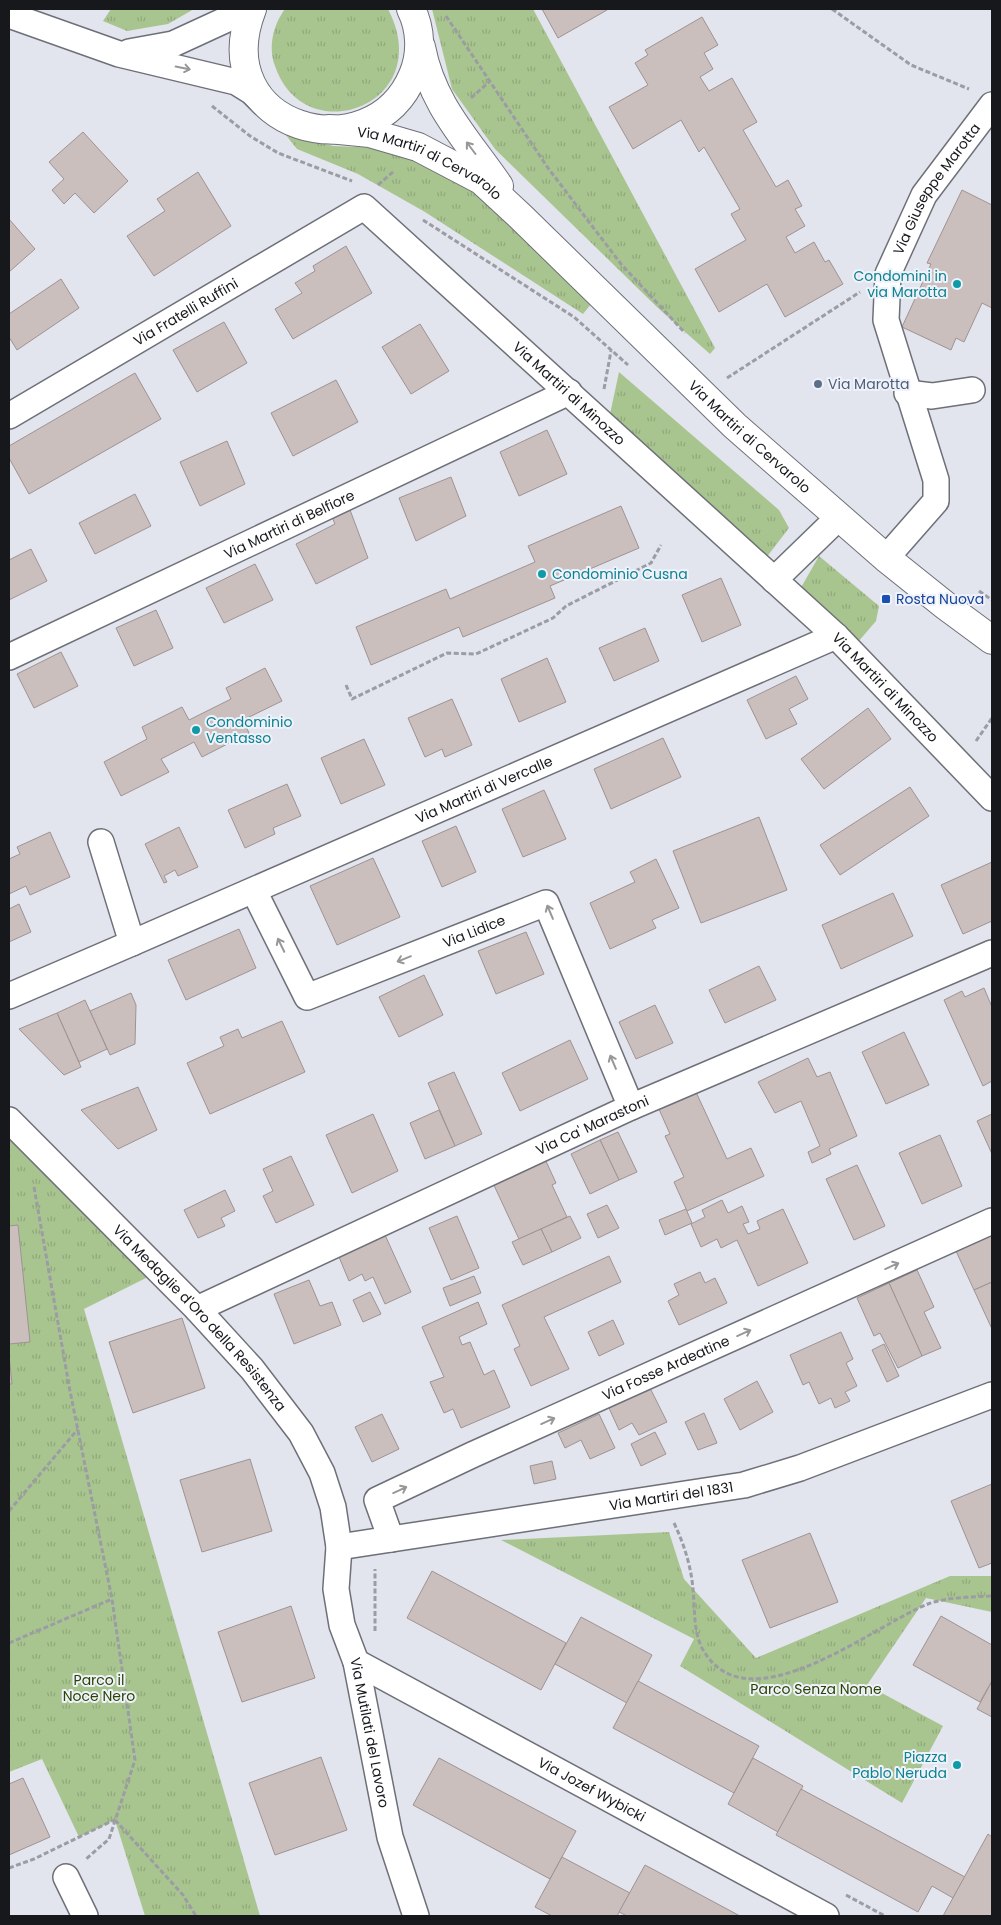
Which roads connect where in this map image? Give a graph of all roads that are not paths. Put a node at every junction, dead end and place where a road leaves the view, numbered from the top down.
1 (244, 9) edge
2 (252, 9) edge
3 (411, 9) edge
4 (9, 15) edge
5 (419, 37) junction
6 (119, 54) junction
7 (983, 98) edge
8 (268, 108) junction
9 (329, 129) junction
10 (364, 207) joint
11 (520, 216) junction
12 (972, 390) dead end
13 (569, 392) junction
14 (907, 393) junction
15 (9, 416) edge
16 (839, 516) junction
17 (886, 558) junction
18 (774, 580) junction
19 (836, 636) junction
20 (992, 640) edge
21 (9, 657) edge
22 (992, 798) edge
23 (101, 842) dead end
24 (254, 891) junction
25 (132, 943) junction
26 (992, 953) edge
27 (9, 996) edge
28 (631, 1106) junction
29 (9, 1120) edge
30 (992, 1221) edge
31 (197, 1309) junction
32 (992, 1395) edge
33 (381, 1540) junction
34 (339, 1547) junction
35 (356, 1662) junction
36 (66, 1876) road end
37 (85, 1916) edge
38 (416, 1916) edge
39 (826, 1916) edge

1 - 6 street
2 - 8 street, Via Martiri di Cervarolo
3 - 5 street, Via Martiri di Cervarolo
4 - 6 street, Via Martiri di Cervarolo
5 - 9 street, Via Martiri di Cervarolo
11 -> 5 street, Via Martiri di Cervarolo
6 -> 8 street, Via Martiri di Cervarolo
7 - 14 street, Via Giuseppe Marotta
8 - 9 street, Via Martiri di Cervarolo
9 - 11 street, Via Martiri di Cervarolo
10 - 13 street, Via Martiri di Minozzo
10 - 15 street, Via Fratelli Ruffini
11 - 16 street, Via Martiri di Cervarolo
12 - 14 street
13 - 18 street, Via Martiri di Minozzo
13 - 21 street, Via Martiri di Belfiore
14 - 17 street, Via Giuseppe Marotta
16 - 17 street, Via Martiri di Cervarolo
16 - 18 street
17 - 20 street, Via Martiri di Cervarolo
18 - 19 street, Via Martiri di Minozzo
19 - 22 street, Via Martiri di Minozzo
19 - 24 street, Via Martiri di Vercalle
23 - 25 street
24 - 25 street, Via Martiri di Vercalle
28 -> 24 street, Via Lidice
25 - 27 street
26 - 28 street, Via Ca' Marastoni
28 - 31 street, Via Ca' Marastoni
29 - 31 street, Via Medaglie d'Oro della Resistenza
33 -> 30 street, Via Fosse Ardeatine
31 - 34 street, Via Medaglie d'Oro della Resistenza
32 - 33 street, Via Martiri del 1831
33 - 34 street, Via Martiri del 1831
34 - 35 street, Via Mutilati del Lavoro
35 - 38 street, Via Mutilati del Lavoro
35 - 39 street, Via Jozef Wybicki
36 - 37 street

